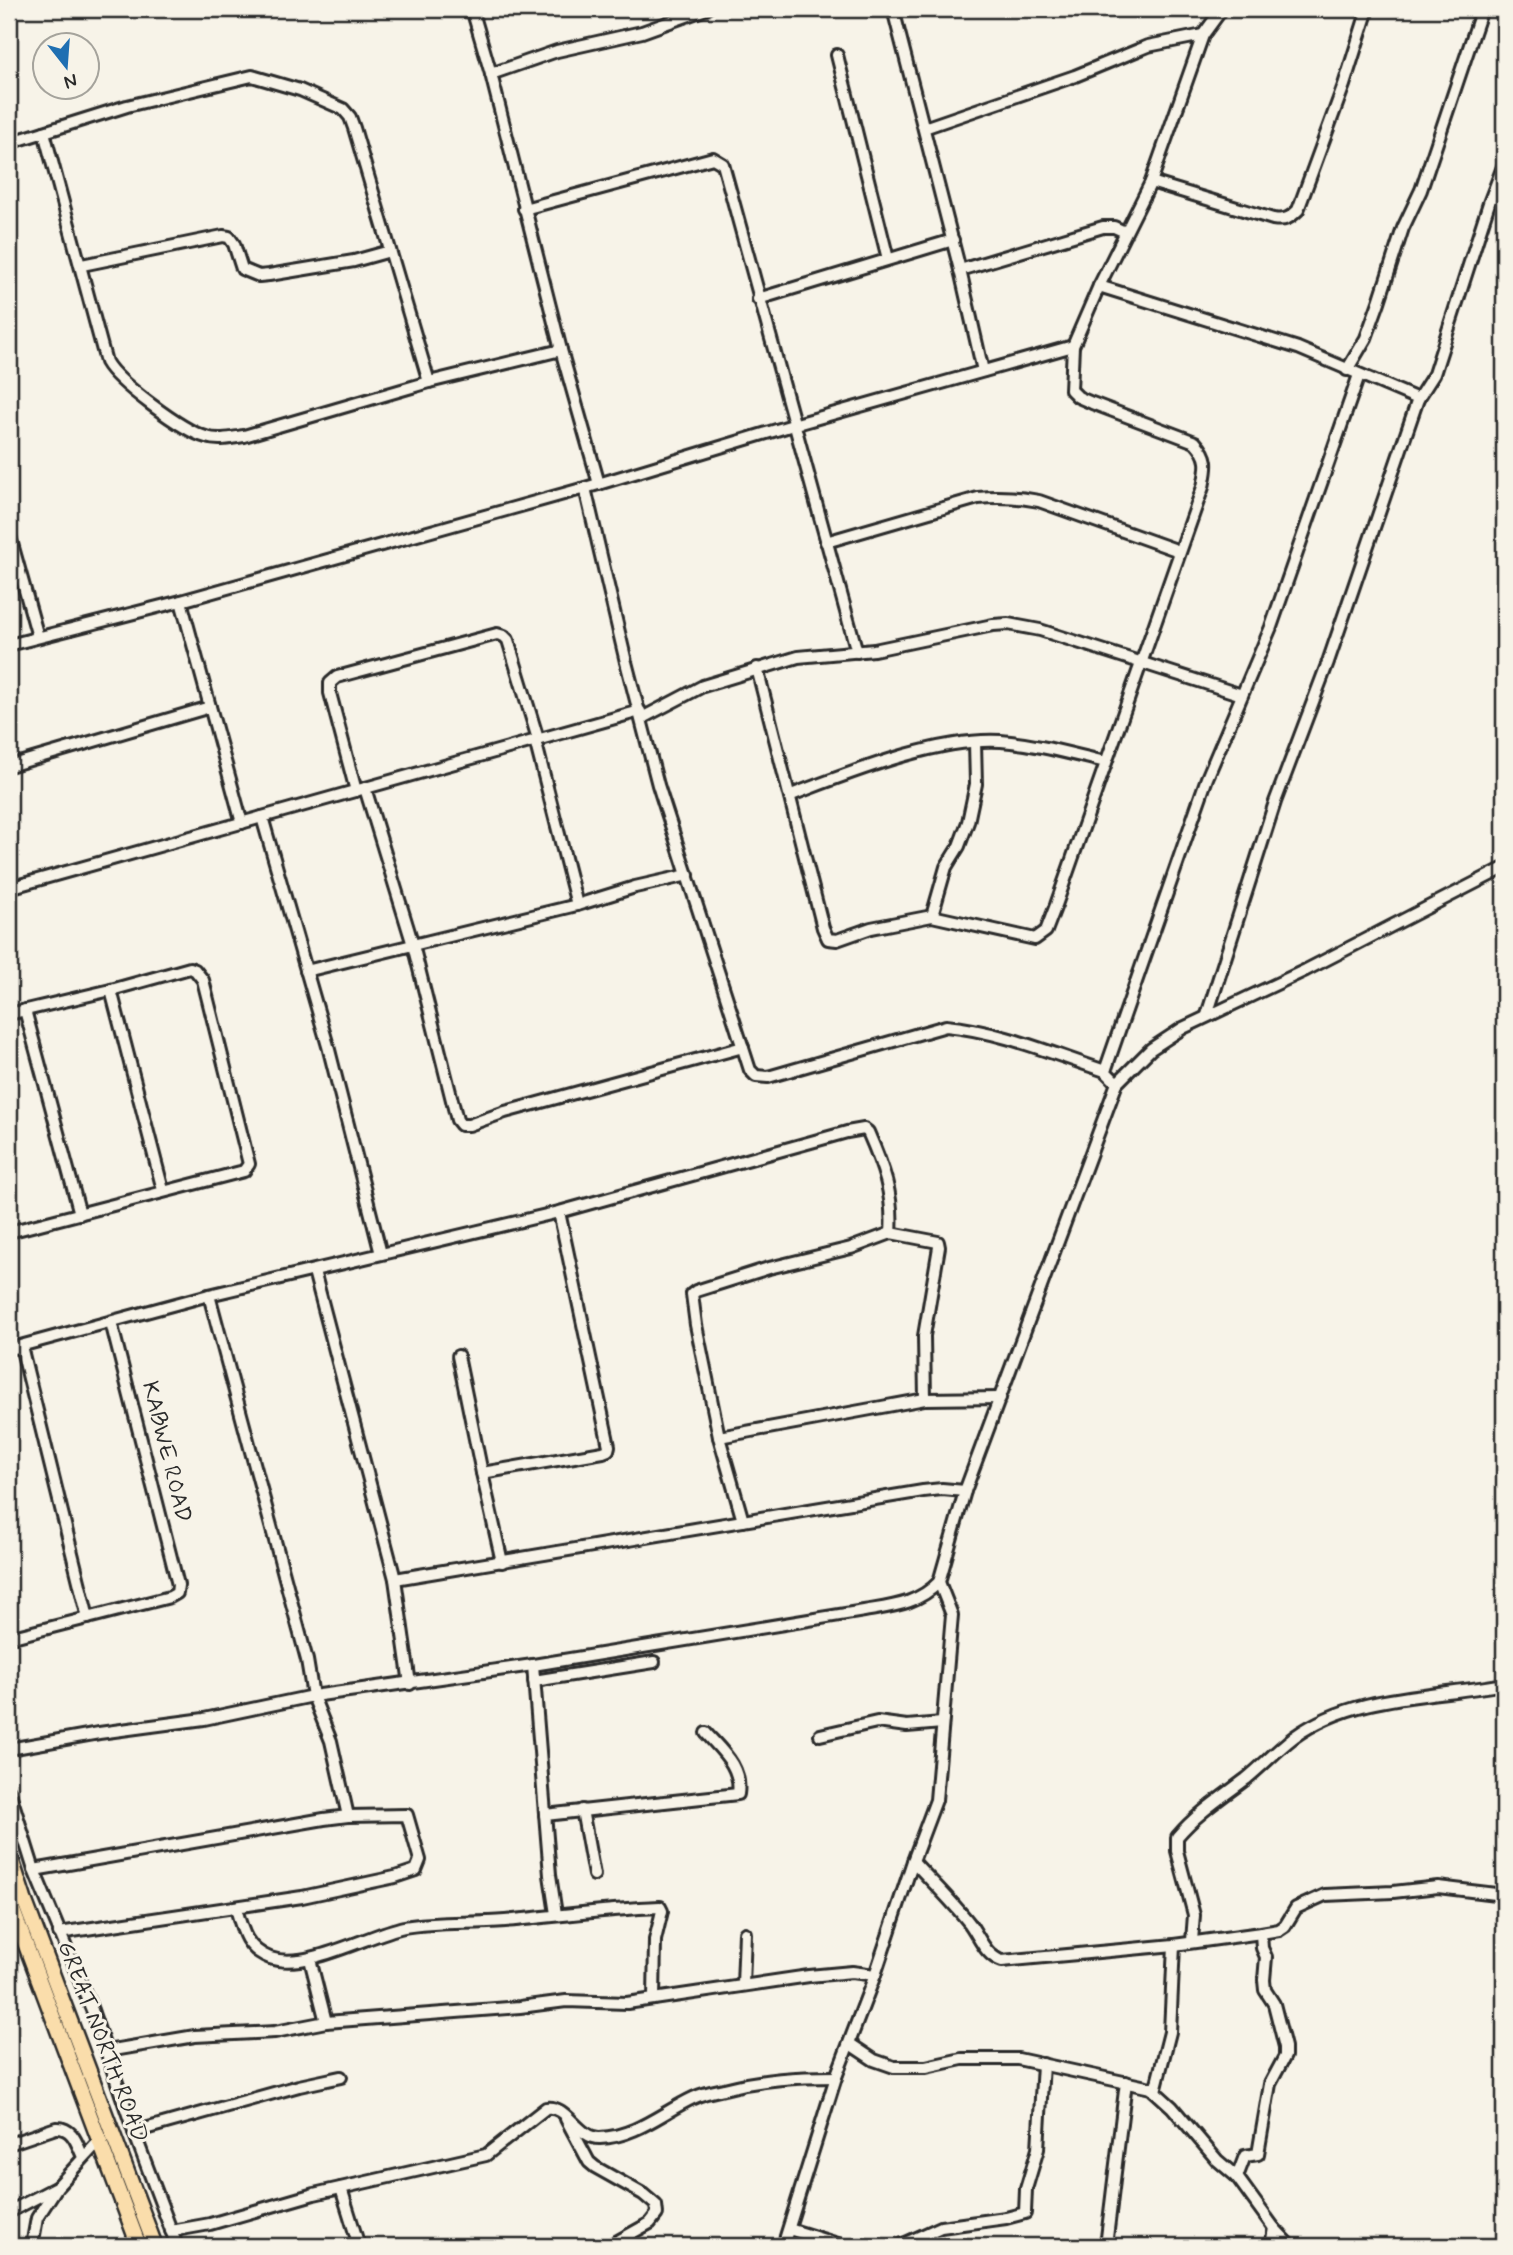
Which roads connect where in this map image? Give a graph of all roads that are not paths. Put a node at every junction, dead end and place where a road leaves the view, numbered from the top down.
1 (472, 9) edge
2 (706, 9) edge
3 (893, 9) edge
4 (1223, 9) edge
5 (1368, 9) edge
6 (1482, 9) edge
7 (1203, 35) junction
8 (837, 55) dead end
9 (491, 74) junction
10 (924, 128) junction
11 (44, 132) junction
12 (9, 143) edge
13 (1504, 164) edge
14 (1151, 182) junction
15 (524, 209) junction
16 (1125, 232) junction
17 (953, 240) junction
18 (390, 250) junction
19 (888, 258) junction
20 (82, 265) junction
21 (960, 270) junction
22 (1099, 286) junction
23 (758, 299) junction
24 (1073, 346) junction
25 (561, 350) junction
26 (1347, 370) junction
27 (983, 371) junction
28 (1359, 375) junction
29 (429, 382) junction
30 (1418, 399) junction
31 (793, 425) junction
32 (599, 484) junction
33 (585, 488) junction
34 (9, 533) edge
35 (826, 542) junction
36 (1179, 551) junction
37 (181, 601) junction
38 (38, 637) junction
39 (9, 645) edge
40 (857, 652) junction
41 (1141, 662) junction
42 (757, 668) junction
43 (1242, 695) junction
44 (210, 707) junction
45 (641, 714) junction
46 (537, 740) junction
47 (975, 742) junction
48 (1106, 762) junction
49 (9, 766) edge
50 (361, 790) junction
51 (790, 795) junction
52 (261, 817) junction
53 (242, 823) junction
54 (1504, 868) edge
55 (688, 875) junction
56 (9, 888) edge
57 (577, 905) junction
58 (932, 916) junction
59 (413, 945) junction
60 (306, 971) junction
61 (111, 990) junction
62 (25, 1010) junction
63 (9, 1014) edge
64 (1207, 1015) junction
65 (743, 1047) junction
66 (1105, 1071) junction
67 (1117, 1083) junction
68 (163, 1190) junction
69 (559, 1212) junction
70 (80, 1214) junction
71 (9, 1232) edge
72 (891, 1233) junction
73 (381, 1254) junction
74 (314, 1271) junction
75 (209, 1294) junction
76 (111, 1322) junction
77 (21, 1346) junction
78 (9, 1349) edge
79 (458, 1356) dead end
80 (1000, 1398) junction
81 (925, 1399) junction
82 (719, 1437) junction
83 (482, 1473) junction
84 (965, 1491) junction
85 (743, 1521) junction
86 (502, 1562) junction
87 (395, 1579) junction
88 (939, 1582) junction
89 (88, 1618) junction
90 (9, 1638) edge
91 (620, 1651) junction
92 (654, 1662) dead end
93 (534, 1665) junction
94 (623, 1668) junction
95 (534, 1681) junction
96 (410, 1684) junction
97 (1504, 1684) edge
98 (313, 1696) junction
99 (942, 1723) junction
100 (706, 1733) dead end
101 (820, 1735) dead end
102 (9, 1749) edge
103 (9, 1790) edge
104 (582, 1810) junction
105 (545, 1815) junction
106 (348, 1816) junction
107 (9, 1853) edge
108 (913, 1861) junction
109 (34, 1870) junction
110 (594, 1875) dead end
111 (1504, 1895) edge
112 (9, 1900) edge
113 (236, 1908) junction
114 (556, 1914) junction
115 (59, 1933) junction
116 (745, 1933) dead end
117 (1261, 1933) junction
118 (1192, 1941) junction
119 (1174, 1945) junction
120 (310, 1959) junction
121 (875, 1975) junction
122 (743, 1985) junction
123 (654, 1999) junction
124 (326, 2022) junction
125 (850, 2044) junction
126 (107, 2051) junction
127 (1042, 2064) junction
128 (341, 2077) dead end
129 (836, 2077) junction
130 (1126, 2082) junction
131 (1155, 2091) junction
132 (564, 2115) junction
133 (134, 2132) junction
134 (99, 2141) junction
135 (9, 2144) edge
136 (83, 2157) junction
137 (1237, 2177) junction
138 (57, 2187) junction
139 (341, 2188) junction
140 (9, 2212) edge
141 (789, 2228) junction
142 (1274, 2228) junction
143 (171, 2231) junction
144 (32, 2246) edge
145 (139, 2246) edge
146 (155, 2246) edge
147 (177, 2246) edge
148 (359, 2246) edge
149 (609, 2246) edge
150 (783, 2246) edge
151 (844, 2246) edge
152 (900, 2246) edge
153 (1106, 2246) edge
154 (1271, 2246) edge
155 (1291, 2246) edge

1 - 9 street
2 - 9 street
3 - 10 street
4 - 7 street
5 - 14 street
6 - 26 street
7 - 10 street
7 - 14 street
8 - 19 street
9 - 15 street
10 - 17 street
11 - 12 street
11 - 18 street
11 - 20 street
13 - 30 street
14 - 16 street
15 - 23 street
15 - 25 street
16 - 21 street
16 - 22 street
17 - 19 street
17 - 21 street
18 - 20 street
18 - 29 street
19 - 23 street
20 - 29 street
21 - 27 street
22 - 24 street
22 - 26 street
23 - 31 street
24 - 27 street
24 - 36 street
25 - 29 street
25 - 32 street
26 - 28 street
27 - 31 street
28 - 30 street
28 - 43 street
30 - 64 street
31 - 32 street
31 - 35 street
32 - 33 street
33 - 37 street
33 - 45 street
34 - 38 street
35 - 36 street
35 - 40 street
36 - 41 street
37 - 38 street
37 - 44 street
38 - 39 street
40 - 41 street
40 - 42 street
41 - 43 street
41 - 48 street
42 - 45 street
42 - 51 street
43 - 66 street
44 - 49 street
44 - 53 street
45 - 46 street
45 - 55 street
46 - 50 street
46 - 50 street
46 - 57 street
47 - 48 street
47 - 51 street
47 - 58 street
48 - 58 street
50 - 52 street
50 - 59 street
51 - 58 street
52 - 53 street
52 - 60 street
53 - 56 street
54 - 64 street
55 - 57 street
55 - 65 street
57 - 59 street
59 - 60 street
59 - 65 street
60 - 73 street
61 - 62 street
61 - 68 street
61 - 68 street
62 - 63 street
62 - 70 street
64 - 67 street
65 - 66 street
66 - 67 street
67 - 80 street
68 - 70 street
69 - 72 street
69 - 73 street
69 - 83 street
70 - 71 street
72 - 81 street
72 - 82 street
73 - 74 street
74 - 75 street
74 - 87 street
75 - 76 street
75 - 98 street
76 - 77 street
76 - 89 street, KABWE ROAD
77 - 78 street
77 - 89 street
79 - 83 street
80 - 81 street
80 - 84 street
81 - 82 street
82 - 85 street
83 - 86 street
84 - 85 street
84 - 88 street
85 - 86 street
86 - 87 street
87 - 96 street
88 - 91 street
88 - 99 street
89 - 90 street
91 - 93 street
91 - 94 street
92 - 94 street
93 - 95 street
93 - 96 street
94 - 95 street
95 - 105 street
96 - 98 street
97 - 118 street
98 - 102 street
98 - 106 street
99 - 101 street
99 - 108 street
100 - 104 street
103 - 109 street
104 - 105 street
104 - 110 street
105 - 114 street
106 - 109 street
106 - 113 street
107 - 146 main road, GREAT NORTH ROAD
108 - 119 street
108 - 121 street
109 - 115 street
111 - 117 street
112 - 134 main road, GREAT NORTH ROAD
113 - 115 street
113 - 120 street
114 - 120 street
114 - 123 street
115 - 126 street
116 - 122 street
117 - 118 street
117 - 137 street
118 - 119 street
119 - 131 street
120 - 124 street
121 - 122 street
121 - 125 street
122 - 123 street
123 - 124 street
124 - 126 street
125 - 127 street
125 - 129 street
126 - 133 street
127 - 130 street
127 - 152 street
128 - 133 street
129 - 132 street
129 - 141 street
130 - 131 street
130 - 153 street
131 - 137 street
132 - 139 street
132 - 149 street
133 - 143 street
134 - 136 street
134 - 145 main road, GREAT NORTH ROAD
135 - 136 street
136 - 138 street
137 - 142 street
138 - 140 street
138 - 144 street
139 - 143 street
139 - 148 street
141 - 150 street
141 - 151 street
142 - 154 street
142 - 155 street
143 - 147 street

